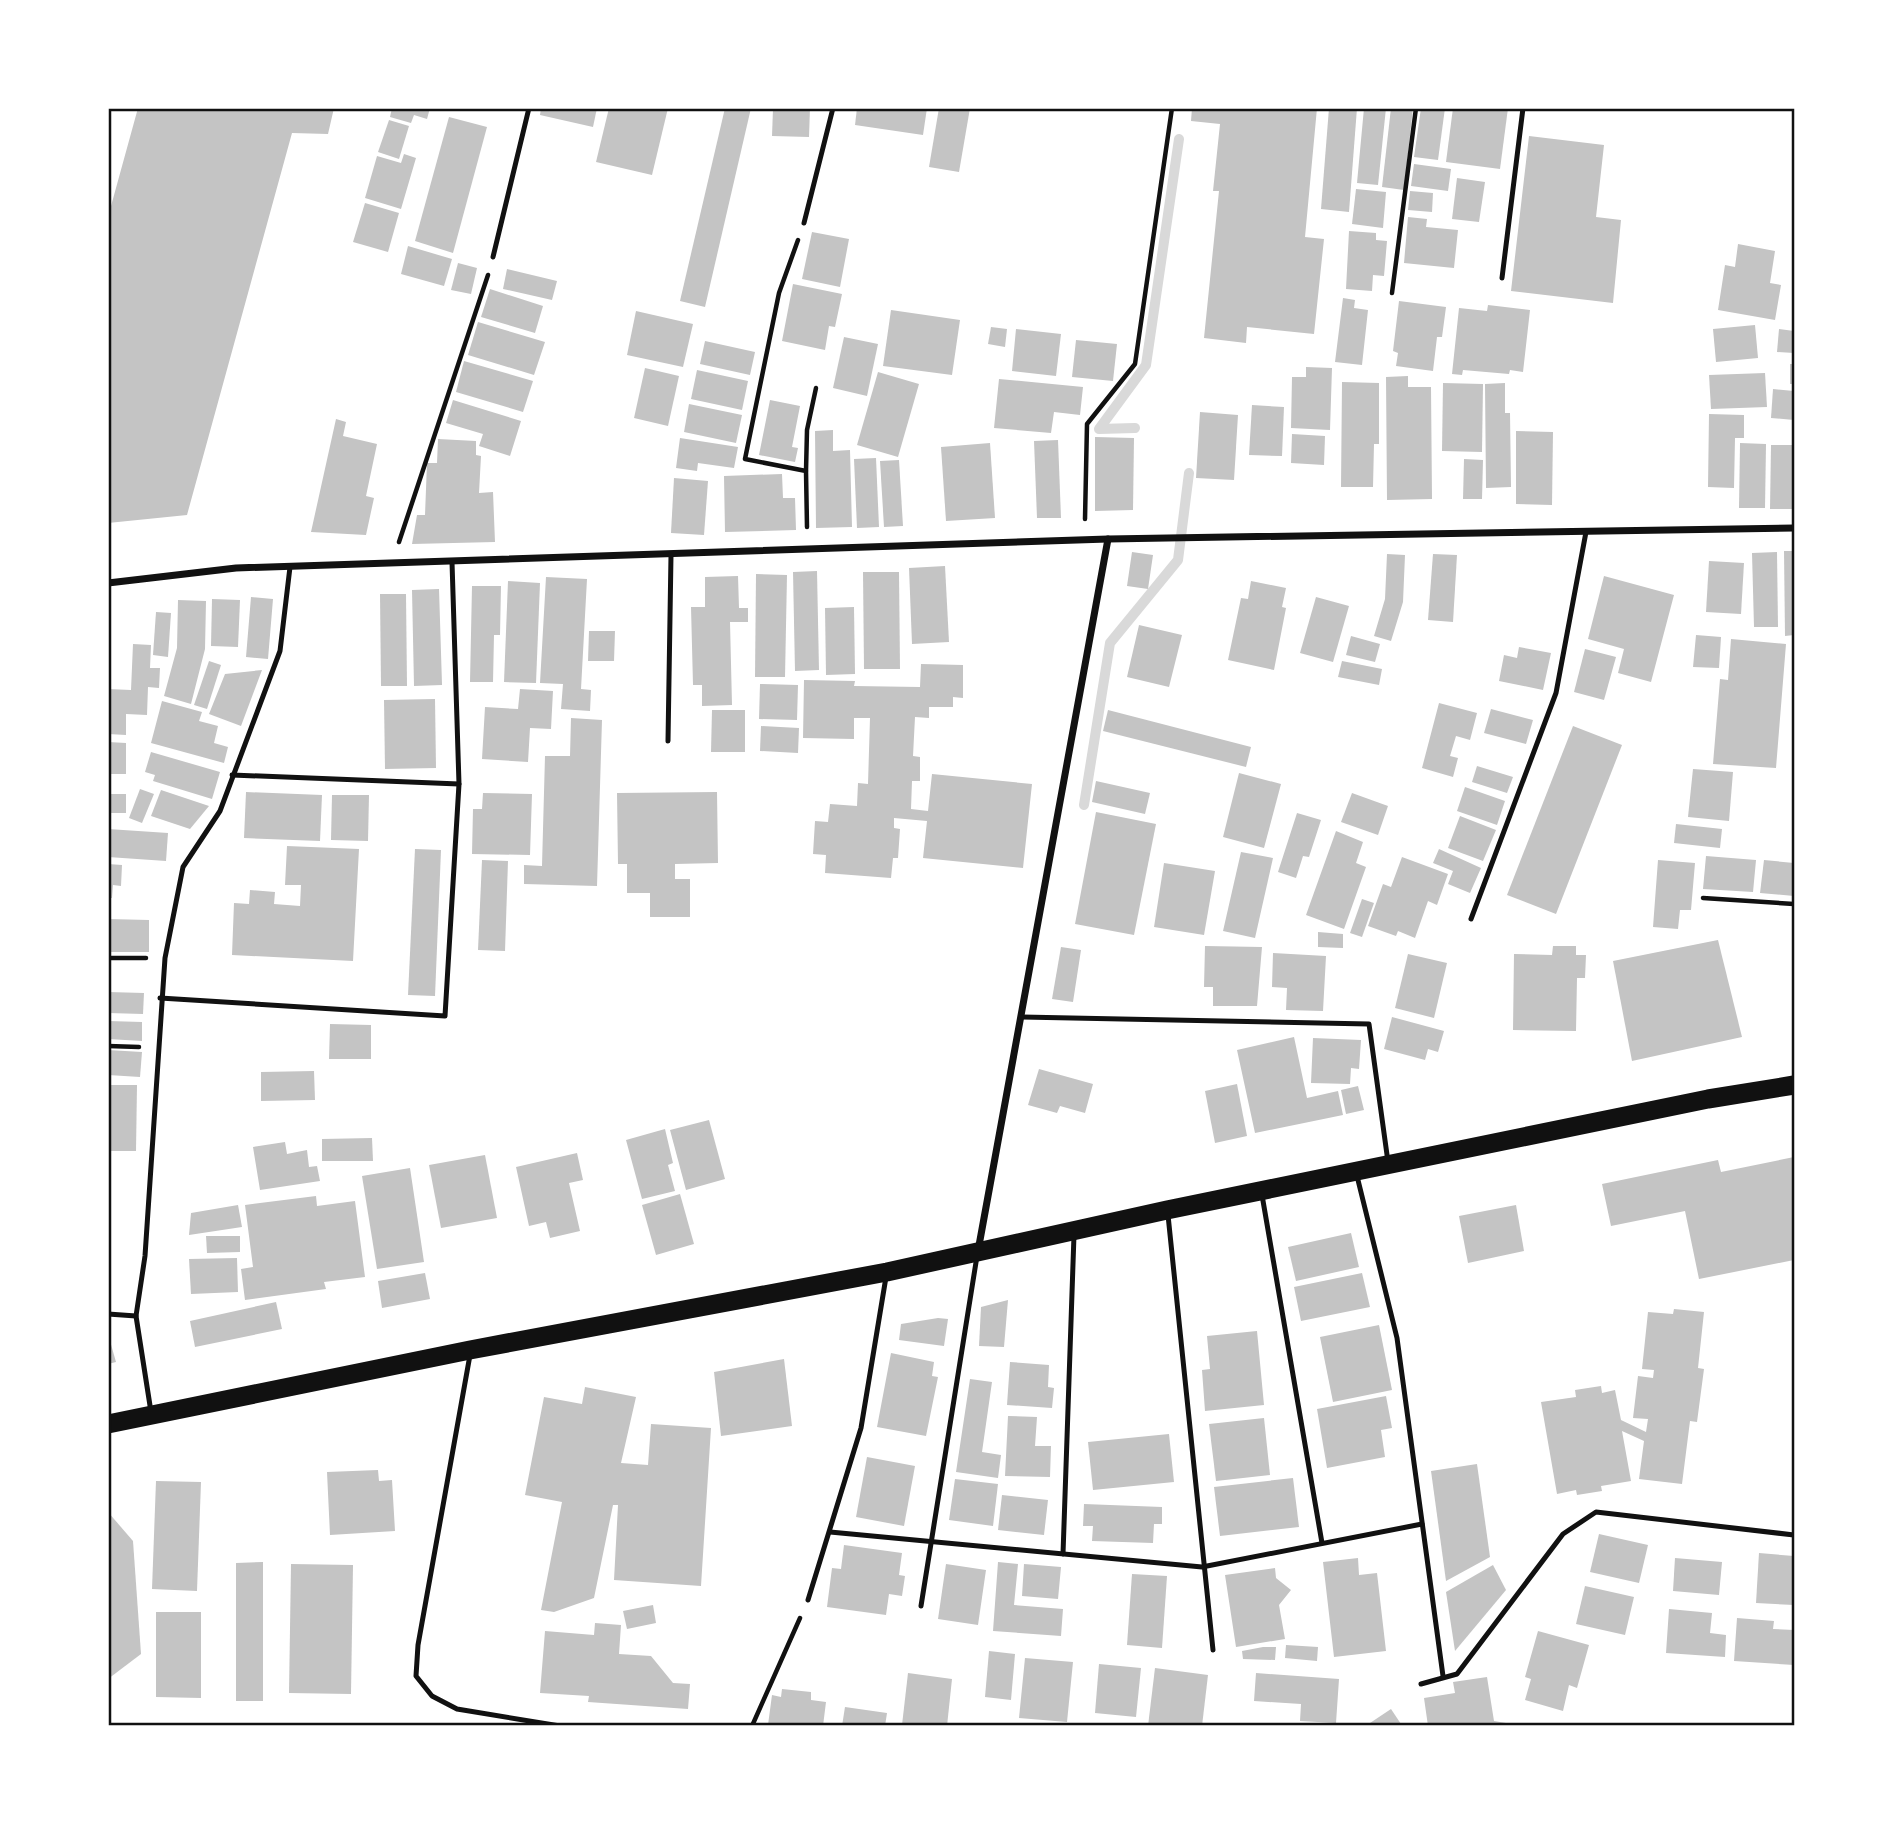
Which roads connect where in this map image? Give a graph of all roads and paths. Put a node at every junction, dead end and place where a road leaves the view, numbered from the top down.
1 (529, 108) edge
2 (833, 108) edge
3 (1172, 108) edge
4 (1416, 108) edge
5 (1523, 108) edge
6 (804, 223) joint
7 (494, 257) joint
8 (1502, 278) dead end
9 (1392, 292) dead end
10 (816, 388) dead end
11 (806, 471) junction
12 (1794, 528) edge
13 (1586, 532) junction
14 (1108, 539) junction
15 (1084, 540) junction
16 (807, 550) junction
17 (671, 555) junction
18 (452, 562) junction
19 (392, 563) junction
20 (290, 567) junction
21 (108, 583) edge
22 (668, 741) dead end
23 (232, 775) junction
24 (459, 784) junction
25 (1703, 898) dead end
26 (1794, 904) edge
27 (1471, 919) dead end
28 (108, 958) edge
29 (165, 958) junction
30 (160, 998) junction
31 (1021, 1017) junction
32 (108, 1046) edge
33 (158, 1047) junction
34 (1794, 1085) edge
35 (1388, 1165) junction
36 (1356, 1171) junction
37 (1261, 1191) junction
38 (1167, 1210) junction
39 (1074, 1231) junction
40 (977, 1253) junction
41 (887, 1272) junction
42 (108, 1314) edge
43 (136, 1316) junction
44 (470, 1350) junction
45 (151, 1414) junction
46 (108, 1424) edge
47 (1422, 1524) junction
48 (830, 1532) junction
49 (1794, 1535) edge
50 (931, 1543) junction
51 (1322, 1544) junction
52 (1063, 1554) junction
53 (1202, 1567) junction
54 (808, 1600) joint
55 (921, 1606) dead end
56 (1213, 1650) dead end
57 (1443, 1676) junction
58 (1422, 1685) dead end
59 (560, 1726) edge
60 (752, 1726) edge

1 - 7 lane
2 - 6 lane
3 - 15 path
4 - 9 path
5 - 8 lane
6 - 11 path
7 - 19 path
10 - 11 path
11 - 16 path
12 - 13 street
13 - 14 street
13 - 27 lane
14 - 15 street
14 - 31 street
15 - 16 street
16 - 17 street
17 - 18 street
17 - 22 lane
18 - 19 street
18 - 24 lane
19 - 20 street
20 - 21 street
20 - 23 lane
23 - 24 lane
23 - 29 lane
24 - 30 lane
25 - 26 path
28 - 29 path
29 - 30 lane
30 - 33 lane
31 - 35 lane
31 - 40 street
32 - 33 path
33 - 43 lane
34 - 35 highway
35 - 36 highway
36 - 37 highway
36 - 47 lane
37 - 38 highway
37 - 51 lane
38 - 39 highway
38 - 53 lane
39 - 40 highway
39 - 52 lane
40 - 41 highway
40 - 50 lane
41 - 44 highway
41 - 48 lane
42 - 43 lane
43 - 45 lane
44 - 45 highway
44 - 59 lane
45 - 46 highway
47 - 51 lane
47 - 57 lane
48 - 50 lane
48 - 54 lane
49 - 57 lane
50 - 52 lane
50 - 55 lane
51 - 53 lane
52 - 53 lane
53 - 56 lane
54 - 60 path
57 - 58 lane

